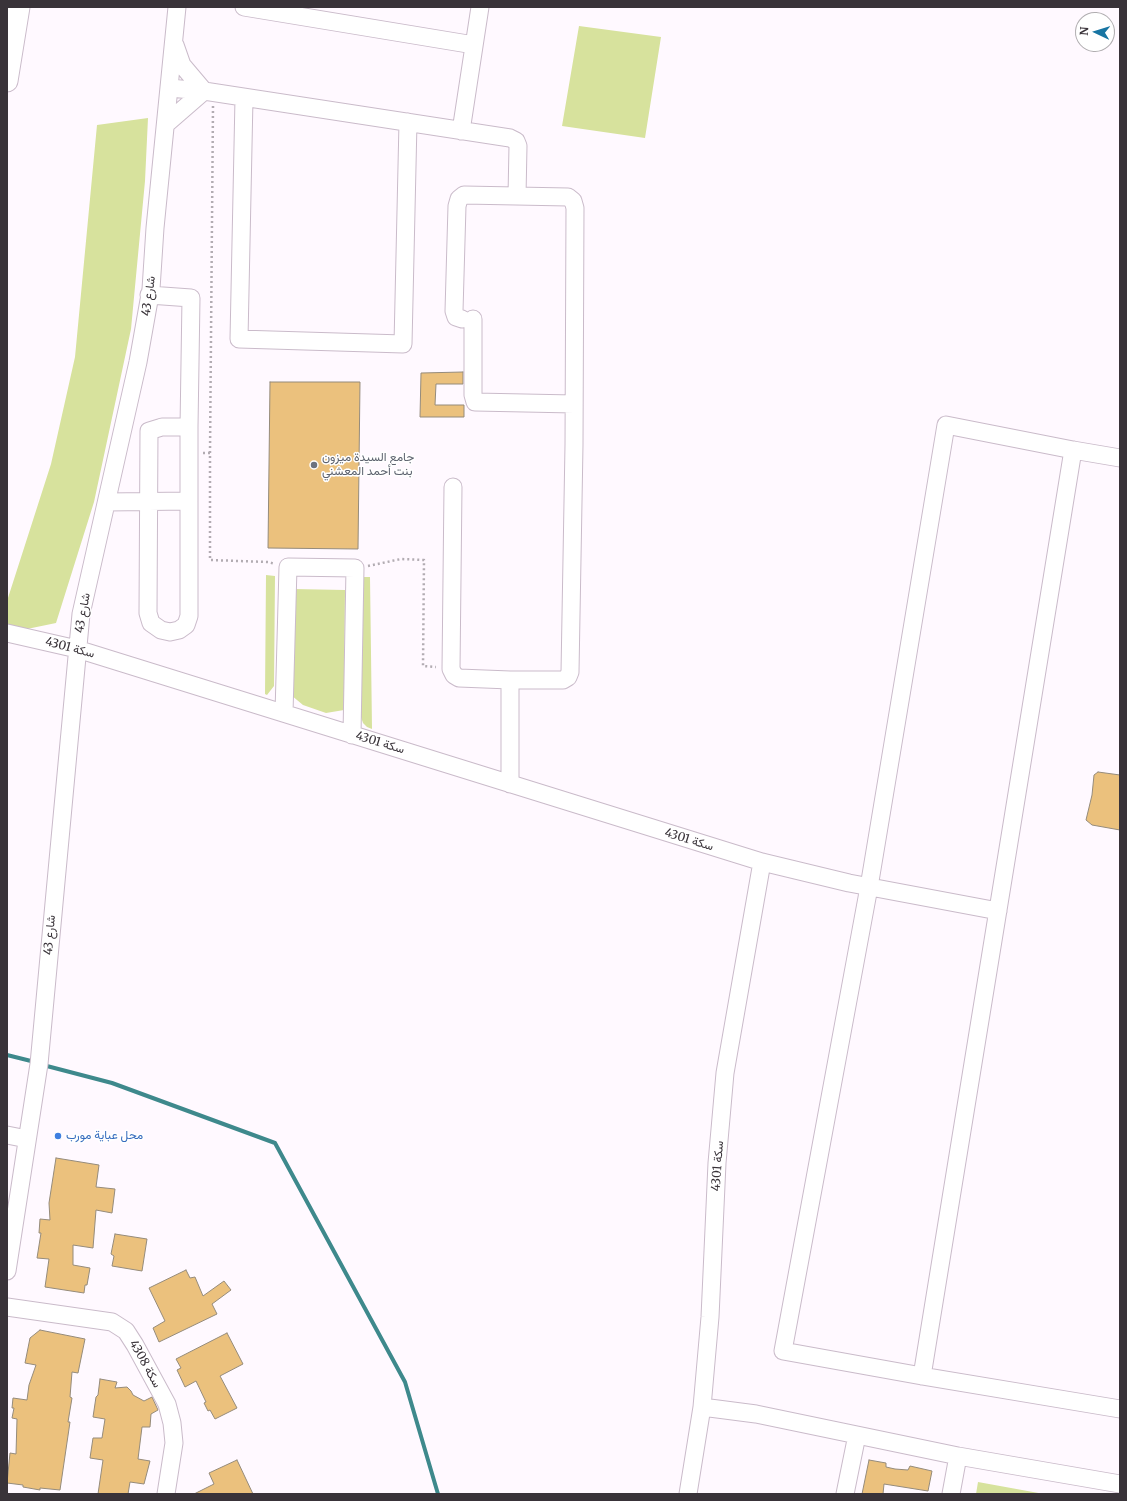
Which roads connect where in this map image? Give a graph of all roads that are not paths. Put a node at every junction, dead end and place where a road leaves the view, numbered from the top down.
1 (19, 7) edge
2 (27, 7) edge
3 (177, 7) edge
4 (244, 7) edge
5 (480, 7) edge
6 (174, 43) junction
7 (474, 45) junction
8 (9, 71) edge
9 (169, 88) junction
10 (209, 92) junction
11 (244, 98) junction
12 (408, 122) junction
13 (166, 124) junction
14 (461, 131) junction
15 (517, 196) junction
16 (149, 295) junction
17 (574, 404) junction
18 (189, 427) junction
19 (1073, 450) junction
20 (1120, 458) edge
21 (453, 487) dead end
22 (189, 501) junction
23 (107, 502) junction
24 (148, 502) junction
25 (7, 633) edge
26 (77, 649) junction
27 (510, 680) junction
28 (284, 714) junction
29 (352, 734) junction
30 (510, 784) junction
31 (762, 862) junction
32 (869, 887) junction
33 (998, 911) junction
34 (7, 1136) edge
35 (27, 1139) junction
36 (12, 1200) edge
37 (7, 1271) edge
38 (7, 1307) edge
39 (922, 1376) junction
40 (702, 1406) junction
41 (1120, 1409) edge
42 (857, 1435) junction
43 (958, 1456) junction
44 (1120, 1484) edge
45 (166, 1494) edge
46 (688, 1494) edge
47 (845, 1494) edge
48 (951, 1494) edge

1 - 8 main road
2 - 8 main road
3 - 6 street, شارع 43
4 - 7 street
5 - 7 street
6 - 9 street, شارع 43
6 - 10 street
7 - 14 street
9 - 10 street
9 - 13 street, شارع 43
10 - 11 street
10 - 13 street
11 - 12 street
11 - 12 street
12 - 14 street
13 - 16 street, شارع 43
14 - 15 street
15 - 17 street
15 - 17 street
16 - 18 street
16 - 23 street, شارع 43
17 - 27 street
18 - 22 street
18 - 24 street
19 - 20 street
19 - 32 street
19 - 33 street
21 - 27 street
22 - 24 street
22 - 24 street
23 - 24 street
23 - 26 street, شارع 43
25 - 26 street, سكة 4301
26 - 28 street, سكة 4301
26 - 35 street, شارع 43
27 - 30 street
28 - 29 street, سكة 4301
28 - 29 street
29 - 30 street, سكة 4301
30 - 31 street, سكة 4301
31 - 32 street
31 - 40 street, سكة 4301
32 - 33 street
32 - 39 street
33 - 39 street
34 - 35 street
35 - 36 street, شارع 43
36 - 37 street, شارع 43
38 - 45 street, سكة 4308
39 - 41 street
40 - 42 street
40 - 46 street, سكة 4301
42 - 43 street
42 - 47 street
43 - 44 street
43 - 48 street

